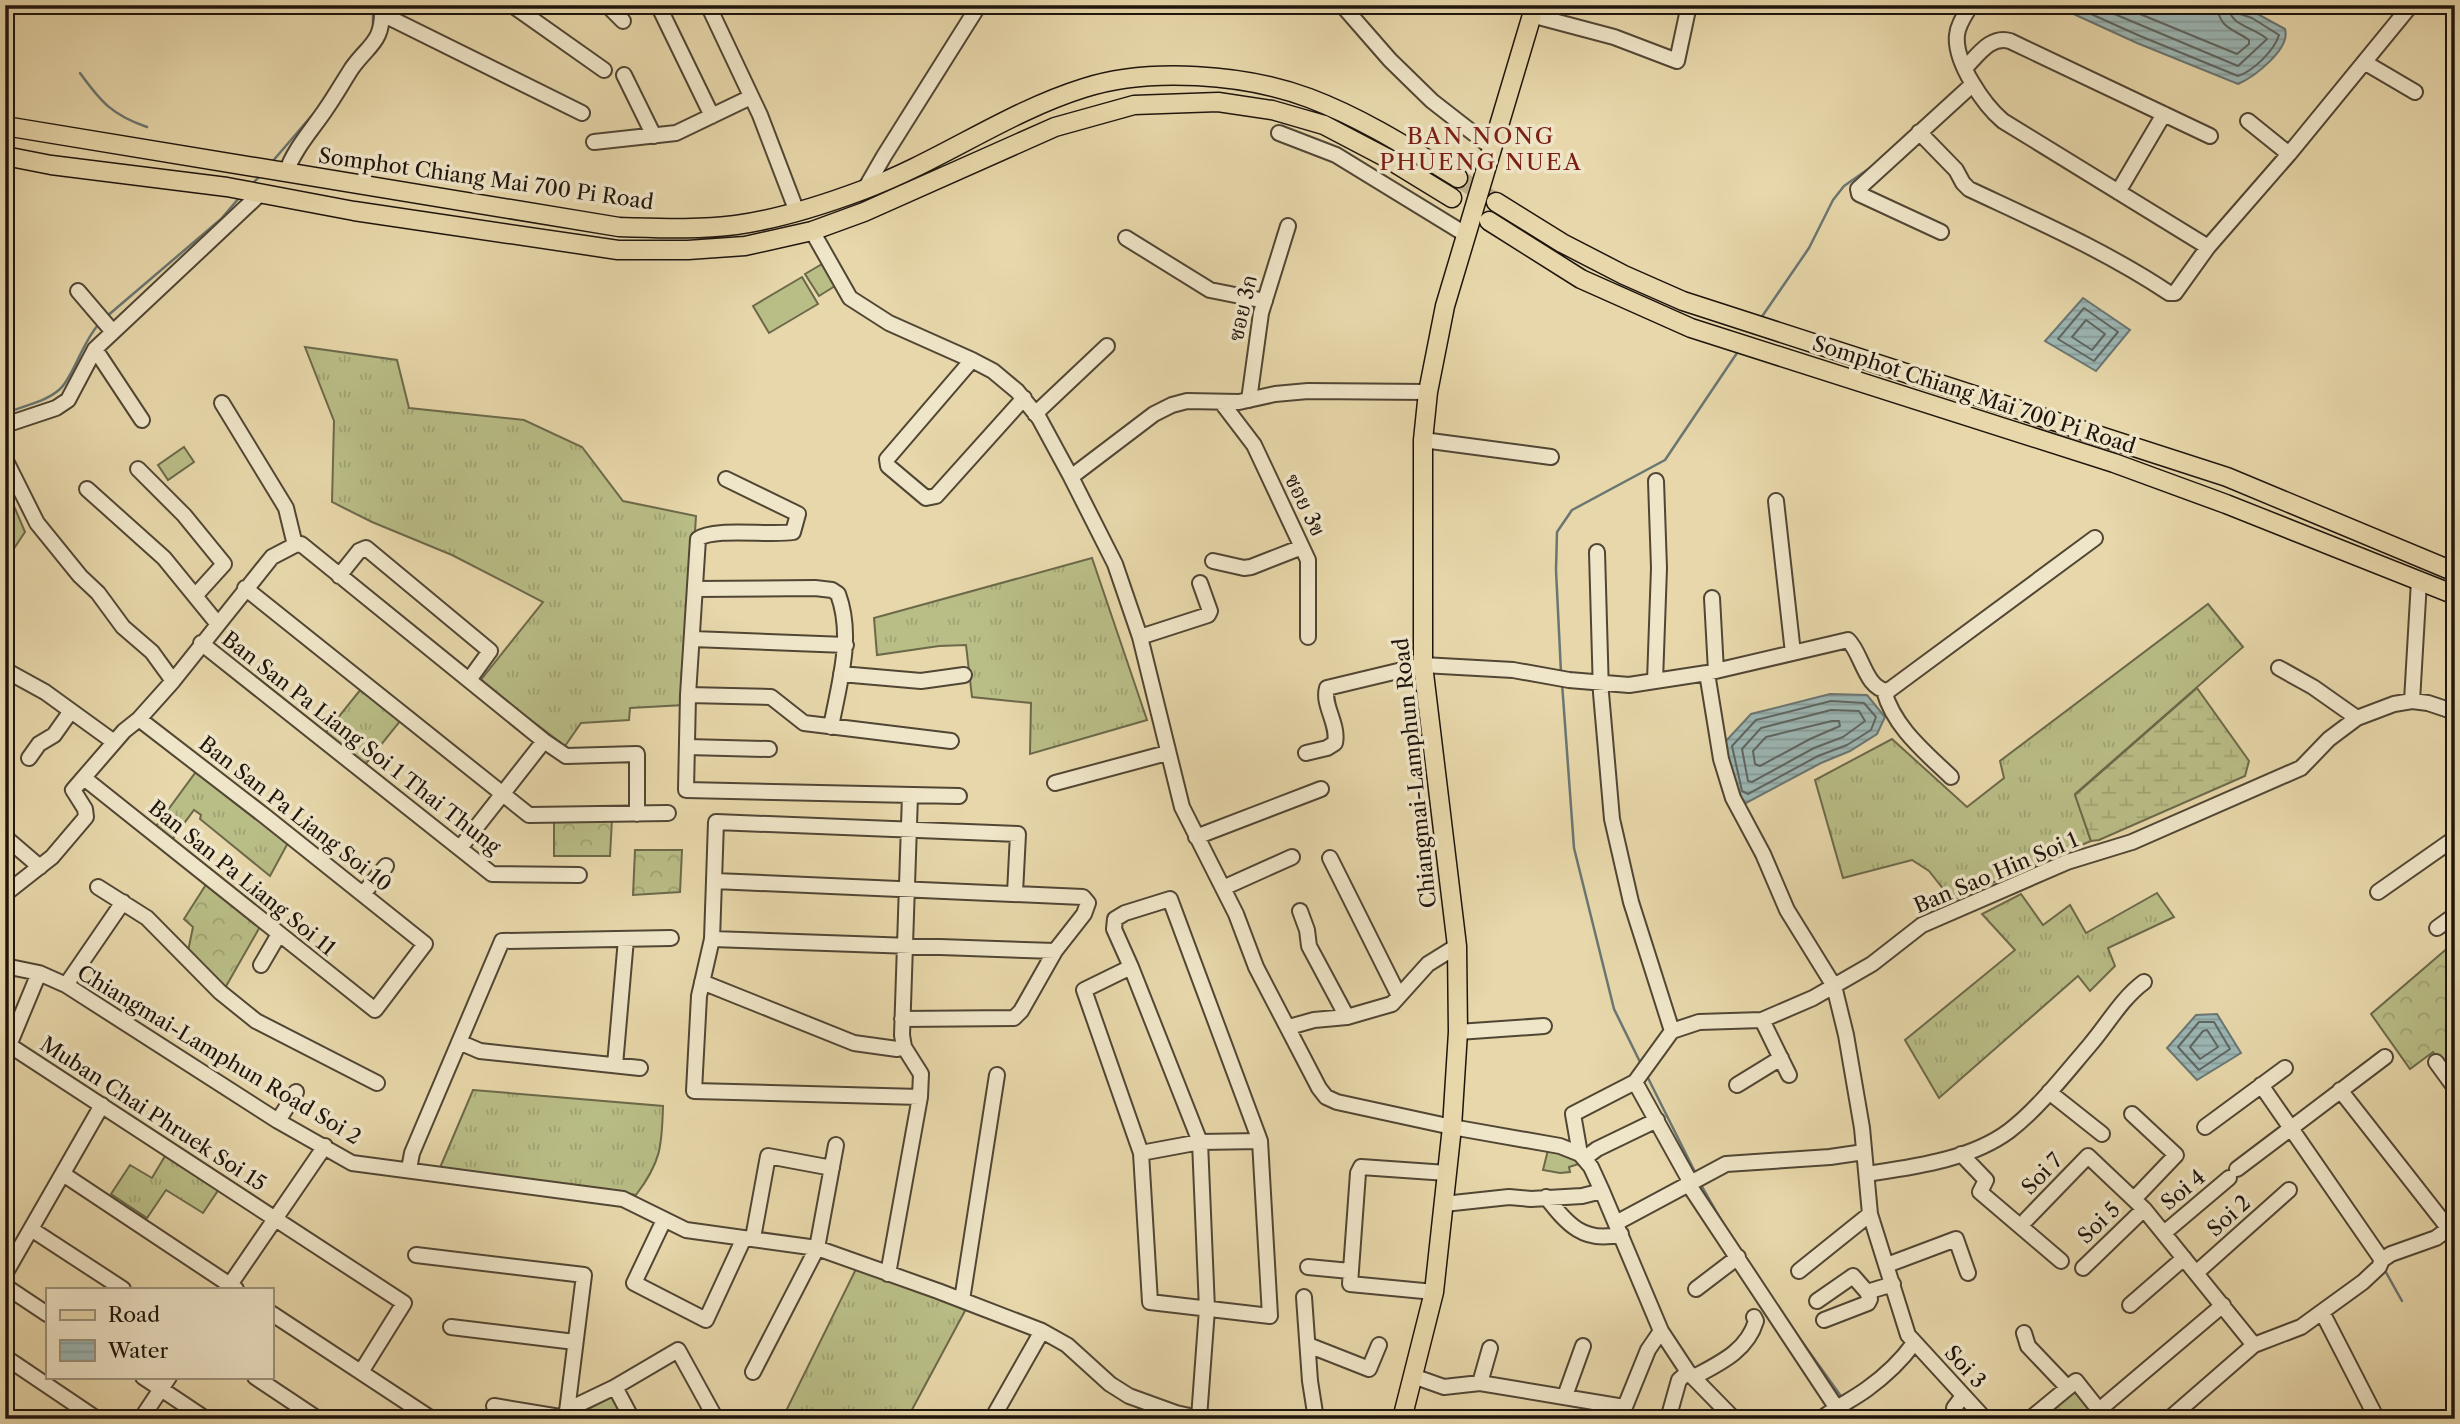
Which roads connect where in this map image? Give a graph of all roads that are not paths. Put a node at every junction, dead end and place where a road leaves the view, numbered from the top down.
1 (512, 5) edge
2 (607, 5) edge
3 (708, 5) edge
4 (979, 5) edge
5 (1342, 5) edge
6 (1689, 5) edge
7 (1970, 5) edge
8 (2411, 5) edge
9 (382, 9) edge
10 (660, 9) dead end
11 (1533, 10) edge
12 (623, 21) dead end
13 (2364, 62) junction
14 (1966, 67) junction
15 (604, 70) dead end
16 (624, 75) dead end
17 (1973, 84) junction
18 (2415, 92) dead end
19 (751, 96) junction
20 (582, 113) dead end
21 (2164, 114) junction
22 (712, 116) junction
23 (5, 119) edge
24 (2248, 121) dead end
25 (5, 126) edge
26 (1919, 132) junction
27 (1279, 133) dead end
28 (68, 136) junction
29 (654, 136) junction
30 (2210, 136) dead end
31 (594, 142) dead end
32 (1491, 148) junction
33 (2289, 154) junction
34 (5, 156) edge
35 (5, 163) edge
36 (51, 165) junction
37 (280, 172) junction
38 (1458, 178) tunnel mouth
39 (866, 189) junction
40 (257, 192) junction
41 (2118, 192) junction
42 (1452, 198) tunnel mouth
43 (1496, 202) tunnel mouth
44 (797, 212) junction
45 (1489, 221) tunnel mouth
46 (1288, 226) dead end
47 (812, 231) junction
48 (1941, 232) dead end
49 (1465, 234) junction
50 (1126, 238) dead end
51 (2208, 247) junction
52 (78, 290) dead end
53 (1265, 300) junction
54 (110, 329) junction
55 (1107, 346) dead end
56 (95, 349) junction
57 (972, 360) junction
58 (1428, 392) junction
59 (1024, 398) junction
60 (1248, 400) junction
61 (222, 402) dead end
62 (1222, 403) junction
63 (1035, 414) junction
64 (142, 420) dead end
65 (5, 425) edge
66 (1423, 440) junction
67 (1551, 457) dead end
68 (5, 458) edge
69 (138, 468) dead end
70 (1071, 477) junction
71 (726, 479) dead end
72 (1657, 481) dead end
73 (87, 489) dead end
74 (1776, 501) dead end
75 (2095, 538) dead end
76 (295, 545) junction
77 (1302, 547) junction
78 (1597, 552) dead end
79 (1213, 561) dead end
80 (2455, 572) edge
81 (340, 576) junction
82 (2420, 581) junction
83 (1200, 583) dead end
84 (245, 588) junction
85 (696, 589) junction
86 (2455, 595) edge
87 (195, 596) junction
88 (1712, 598) dead end
89 (217, 623) junction
90 (1140, 637) junction
91 (1308, 637) dead end
92 (693, 639) junction
93 (201, 643) junction
94 (846, 645) junction
95 (1793, 653) junction
96 (1423, 665) junction
97 (2279, 668) dead end
98 (5, 670) edge
99 (1711, 672) junction
100 (841, 674) junction
101 (964, 676) dead end
102 (173, 681) junction
103 (469, 681) junction
104 (1655, 681) junction
105 (1600, 683) junction
106 (1884, 691) junction
107 (688, 695) junction
108 (2412, 701) junction
109 (71, 711) junction
110 (2455, 712) edge
111 (2357, 718) junction
112 (139, 719) junction
113 (831, 727) junction
114 (544, 741) junction
115 (951, 741) dead end
116 (114, 742) junction
117 (687, 747) junction
118 (769, 749) dead end
119 (1167, 753) junction
120 (1306, 753) dead end
121 (29, 758) dead end
122 (1951, 777) dead end
123 (84, 778) junction
124 (1055, 783) dead end
125 (1321, 789) dead end
126 (105, 795) junction
127 (502, 795) junction
128 (909, 795) junction
129 (959, 796) dead end
130 (668, 813) dead end
131 (637, 814) junction
132 (86, 817) junction
133 (909, 829) junction
134 (5, 837) edge
135 (1196, 837) junction
136 (2455, 838) edge
137 (460, 848) junction
138 (1292, 857) dead end
139 (1330, 858) dead end
140 (386, 866) dead end
141 (40, 867) junction
142 (579, 876) dead end
143 (715, 881) junction
144 (98, 887) dead end
145 (908, 888) junction
146 (1223, 888) junction
147 (2378, 892) dead end
148 (1015, 893) junction
149 (5, 894) edge
150 (363, 894) junction
151 (123, 902) junction
152 (1300, 911) dead end
153 (2455, 915) edge
154 (2437, 928) dead end
155 (279, 934) junction
156 (671, 938) dead end
157 (626, 939) junction
158 (712, 939) junction
159 (1457, 946) junction
160 (906, 947) junction
161 (1055, 951) junction
162 (261, 965) dead end
163 (5, 966) edge
164 (1132, 967) junction
165 (39, 973) junction
166 (702, 982) junction
167 (2144, 982) dead end
168 (66, 985) junction
169 (1834, 986) junction
170 (1399, 996) junction
171 (375, 1010) joint
172 (1347, 1017) junction
173 (902, 1019) junction
174 (1762, 1020) junction
175 (1544, 1026) dead end
176 (1289, 1027) junction
177 (1672, 1031) junction
178 (1458, 1032) junction
179 (459, 1042) junction
180 (904, 1047) junction
181 (7, 1050) edge
182 (2385, 1057) dead end
183 (1781, 1058) junction
184 (2436, 1062) dead end
185 (615, 1065) junction
186 (640, 1068) dead end
187 (2285, 1068) dead end
188 (996, 1075) dead end
189 (1789, 1075) dead end
190 (1634, 1082) junction
191 (377, 1083) dead end
192 (1737, 1085) dead end
193 (2261, 1085) junction
194 (2455, 1088) edge
195 (2340, 1090) junction
196 (296, 1092) dead end
197 (2049, 1092) junction
198 (920, 1097) junction
199 (102, 1105) junction
200 (2132, 1114) dead end
201 (1657, 1120) junction
202 (278, 1121) junction
203 (1452, 1127) junction
204 (2205, 1127) dead end
205 (2291, 1128) junction
206 (2102, 1134) dead end
207 (1260, 1141) junction
208 (1200, 1142) junction
209 (836, 1145) dead end
210 (325, 1146) junction
211 (1864, 1152) junction
212 (1141, 1153) junction
213 (1961, 1154) junction
214 (1582, 1156) junction
215 (832, 1168) junction
216 (409, 1169) junction
217 (1447, 1173) junction
218 (63, 1174) junction
219 (1867, 1174) junction
220 (1690, 1184) junction
221 (2289, 1189) dead end
222 (1602, 1191) junction
223 (1546, 1197) junction
224 (1444, 1204) junction
225 (2139, 1204) junction
226 (1870, 1214) junction
227 (274, 1218) junction
228 (664, 1220) junction
229 (2026, 1220) dead end
230 (2452, 1226) edge
231 (31, 1229) junction
232 (1619, 1229) junction
233 (2164, 1233) junction
234 (749, 1238) junction
235 (817, 1248) junction
236 (416, 1255) dead end
237 (1738, 1256) junction
238 (2184, 1258) junction
239 (9, 1259) edge
240 (2061, 1261) dead end
241 (2381, 1263) junction
242 (1887, 1265) junction
243 (1308, 1267) dead end
244 (2083, 1268) dead end
245 (1799, 1271) dead end
246 (1968, 1273) dead end
247 (2196, 1273) junction
248 (5, 1274) edge
249 (888, 1274) junction
250 (1351, 1278) junction
251 (1893, 1284) junction
252 (5, 1286) edge
253 (121, 1288) edge
254 (231, 1288) edge
255 (1696, 1289) dead end
256 (1434, 1292) junction
257 (1867, 1292) junction
258 (1304, 1297) dead end
259 (962, 1300) junction
260 (1817, 1301) dead end
261 (2130, 1305) dead end
262 (2223, 1306) junction
263 (1207, 1309) junction
264 (2322, 1312) junction
265 (46, 1313) edge
266 (273, 1314) edge
267 (1754, 1317) dead end
268 (1824, 1320) dead end
269 (451, 1327) dead end
270 (1042, 1331) junction
271 (1661, 1331) junction
272 (2024, 1334) dead end
273 (575, 1342) junction
274 (1914, 1343) junction
275 (1308, 1345) junction
276 (1378, 1345) dead end
277 (2255, 1345) junction
278 (1584, 1346) dead end
279 (1490, 1348) dead end
280 (5, 1357) edge
281 (753, 1372) dead end
282 (361, 1373) junction
283 (1691, 1375) junction
284 (1413, 1376) junction
285 (147, 1378) edge
286 (256, 1378) edge
287 (165, 1383) edge
288 (1480, 1383) junction
289 (615, 1387) junction
290 (2068, 1388) junction
291 (1564, 1396) junction
292 (1964, 1396) junction
293 (494, 1406) dead end
294 (1836, 1407) junction
295 (1622, 1413) edge
296 (414, 1414) edge
297 (566, 1416) edge
298 (1201, 1418) edge
299 (97, 1419) edge
300 (142, 1419) edge
301 (206, 1419) edge
302 (318, 1419) edge
303 (432, 1419) edge
304 (632, 1419) edge
305 (716, 1419) edge
306 (992, 1419) edge
307 (1316, 1419) edge
308 (1402, 1419) edge
309 (1668, 1419) edge
310 (1734, 1419) edge
311 (1821, 1419) edge
312 (1954, 1419) edge
313 (1984, 1419) edge
314 (2030, 1419) edge
315 (2169, 1419) edge
316 (2378, 1419) edge

1 - 15 street
2 - 12 street
3 - 19 street
4 - 39 street
5 - 32 street
6 - 11 street
7 - 14 street
8 - 13 street
9 - 20 street
9 - 37 street
10 - 22 street
11 - 32 main road, Chiangmai-Lamphun Road
13 - 18 street
13 - 33 street
14 - 17 street
14 - 21 street
16 - 29 street
17 - 26 street
17 - 41 street
19 - 22 street
19 - 44 street
21 - 30 street
21 - 41 street
22 - 29 street
23 - 28 main road
24 - 33 street
25 - 28 main road, Somphot Chiang Mai 700 Pi Road
26 - 48 street
26 - 51 street
27 - 49 street
28 - 37 main road, Somphot Chiang Mai 700 Pi Road
29 - 31 street
32 - 49 main road, Chiangmai-Lamphun Road
33 - 51 street
34 - 36 main road
35 - 36 main road
36 - 40 main road
37 - 44 main road, Somphot Chiang Mai 700 Pi Road
38 - 39 main road, Somphot Chiang Mai 700 Pi Road
39 - 44 main road, Somphot Chiang Mai 700 Pi Road
40 - 47 main road
40 - 54 street
41 - 51 street
42 - 47 main road
43 - 80 main road, Somphot Chiang Mai 700 Pi Road
45 - 82 main road, Somphot Chiang Mai 700 Pi Road
46 - 53 street, ซอย 3ก
47 - 57 street
49 - 58 main road, Chiangmai-Lamphun Road
50 - 53 street
52 - 54 street
53 - 60 street, ซอย 3ก
54 - 56 street
55 - 63 street
56 - 64 street
56 - 65 street
57 - 59 street
57 - 59 street
58 - 60 street
58 - 66 main road, Chiangmai-Lamphun Road
59 - 63 street
60 - 62 street
61 - 76 street
62 - 70 street
62 - 77 street, ซอย 3ข
63 - 70 street
66 - 67 street
66 - 96 main road, Chiangmai-Lamphun Road
68 - 102 street
69 - 87 street
70 - 90 street
71 - 85 street
72 - 104 street
73 - 87 street
74 - 95 street
75 - 106 street
76 - 81 street
76 - 84 street
77 - 79 street
77 - 91 street, ซอย 3ข
78 - 105 street
81 - 103 street
81 - 103 street
82 - 86 main road, Somphot Chiang Mai 700 Pi Road
82 - 108 street
83 - 90 street
84 - 89 street
84 - 127 street
85 - 92 street
85 - 94 street
87 - 89 street
88 - 99 street
89 - 93 street
90 - 119 street
92 - 94 street
92 - 107 street
93 - 102 street
93 - 137 street, Ban San Pa Liang Soi 1 Thai Thung
94 - 100 street
95 - 99 street
95 - 106 street
96 - 105 street
96 - 120 street
96 - 159 main road, Chiangmai-Lamphun Road
97 - 111 street
98 - 109 street
99 - 104 street
99 - 169 street
100 - 101 street
100 - 113 street
102 - 112 street
103 - 114 street
104 - 105 street
105 - 177 street
106 - 122 street
107 - 113 street
107 - 117 street
108 - 110 street
108 - 111 street, Ban Sao Hin Soi 1
109 - 116 street
109 - 121 street
111 - 169 street, Ban Sao Hin Soi 1
112 - 116 street
112 - 150 street, Ban San Pa Liang Soi 10
113 - 115 street
114 - 127 street
114 - 131 street
116 - 123 street
117 - 118 street
117 - 128 street
119 - 124 street
119 - 135 street
123 - 126 street, Ban San Pa Liang Soi 11
123 - 132 street
125 - 135 street
126 - 132 street
126 - 155 street, Ban San Pa Liang Soi 11
127 - 131 street
127 - 137 street
128 - 129 street
128 - 133 street
130 - 131 street
132 - 141 street
133 - 143 street
133 - 145 street
133 - 148 street
134 - 141 street
135 - 146 street
136 - 147 street
137 - 142 street, Ban San Pa Liang Soi 1 Thai Thung
138 - 146 street
139 - 170 street
140 - 150 street
141 - 149 street
143 - 145 street
143 - 158 street
144 - 151 street
145 - 148 street
145 - 160 street
146 - 176 street
148 - 161 street
150 - 171 street, Ban San Pa Liang Soi 10
151 - 168 street
151 - 191 street
152 - 172 street
153 - 154 street
155 - 162 street
155 - 171 street, Ban San Pa Liang Soi 11
156 - 157 street
157 - 179 street
157 - 185 street
158 - 160 street
158 - 166 street
159 - 170 street
159 - 178 main road, Chiangmai-Lamphun Road
160 - 161 street
160 - 173 street
161 - 173 street
163 - 165 street, Chiangmai-Lamphun Road Soi 2
164 - 207 street
164 - 208 street
164 - 212 street
165 - 168 street, Chiangmai-Lamphun Road Soi 2
165 - 181 street
166 - 180 street
166 - 198 street
167 - 197 street
168 - 202 street, Chiangmai-Lamphun Road Soi 2
169 - 174 street, Ban Sao Hin Soi 1
169 - 211 street
170 - 172 street
172 - 176 street
173 - 180 street
174 - 177 street, Ban Sao Hin Soi 1
174 - 183 street
175 - 178 street
176 - 203 street
177 - 190 street
178 - 203 main road, Chiangmai-Lamphun Road
179 - 185 street
179 - 216 street
180 - 198 street
181 - 199 street, Muban Chai Phruek Soi 15
182 - 195 street, Soi 4
183 - 189 street
183 - 192 street
184 - 194 street
185 - 186 street
187 - 193 street
188 - 259 street
190 - 201 street
190 - 214 street
193 - 204 street
193 - 205 street
195 - 205 street, Soi 4
195 - 230 street
196 - 202 street
197 - 206 street
197 - 213 street
198 - 249 street
199 - 218 street
199 - 227 street, Muban Chai Phruek Soi 15
200 - 225 street, Soi 5
201 - 214 street
201 - 220 street
202 - 210 street, Chiangmai-Lamphun Road Soi 2
203 - 214 street
203 - 217 main road, Chiangmai-Lamphun Road
205 - 233 street, Soi 4
205 - 241 street
207 - 208 street
207 - 263 street
208 - 212 street
208 - 263 street
209 - 215 street
210 - 216 street, Chiangmai-Lamphun Road Soi 2
210 - 227 street
211 - 219 street
211 - 220 street
212 - 263 street
213 - 219 street
213 - 240 street
214 - 222 street
215 - 234 street
215 - 235 street
216 - 228 street, Chiangmai-Lamphun Road Soi 2
217 - 224 main road, Chiangmai-Lamphun Road
217 - 250 street
218 - 231 street
218 - 254 street
219 - 226 street
220 - 232 street
220 - 237 street
221 - 247 street, Soi 2
222 - 223 street
222 - 232 street
223 - 224 street
223 - 232 street
224 - 256 main road, Chiangmai-Lamphun Road
225 - 229 street, Soi 7
225 - 233 street
225 - 244 street, Soi 5
226 - 242 street
226 - 245 street
227 - 254 street
227 - 282 street, Muban Chai Phruek Soi 15
228 - 234 street, Chiangmai-Lamphun Road Soi 2
228 - 234 street
230 - 241 street
231 - 239 street
231 - 253 street
232 - 271 street
233 - 238 street
234 - 235 street, Chiangmai-Lamphun Road Soi 2
235 - 249 street, Chiangmai-Lamphun Road Soi 2
235 - 281 street
236 - 273 street
237 - 255 street
237 - 294 street
238 - 247 street
238 - 261 street
239 - 248 street
241 - 264 street
242 - 246 street
242 - 251 street
243 - 250 street
247 - 262 street
249 - 259 street, Chiangmai-Lamphun Road Soi 2
250 - 256 street
251 - 257 street
251 - 274 street
252 - 265 street
256 - 284 main road, Chiangmai-Lamphun Road
257 - 260 street
257 - 268 street
258 - 275 street
259 - 270 street, Chiangmai-Lamphun Road Soi 2
262 - 277 street
262 - 290 street
263 - 298 street
264 - 277 street
264 - 316 street
266 - 282 street
267 - 283 street
269 - 273 street
270 - 298 street, Chiangmai-Lamphun Road Soi 2
270 - 306 street
271 - 283 street
271 - 295 street
272 - 290 street
273 - 297 street
274 - 292 street, Soi 3
274 - 294 street
275 - 276 street
275 - 307 street
277 - 315 street
278 - 291 street
279 - 288 street
280 - 299 street
282 - 296 street
283 - 309 street
283 - 310 street
284 - 288 street
284 - 308 main road, Chiangmai-Lamphun Road
285 - 287 street
286 - 302 street
287 - 300 street
287 - 301 street
288 - 291 street
289 - 297 street
289 - 304 street
289 - 305 street
290 - 314 street
291 - 295 street
292 - 312 street
292 - 313 street, Soi 3
293 - 297 street
294 - 311 street
296 - 303 street

